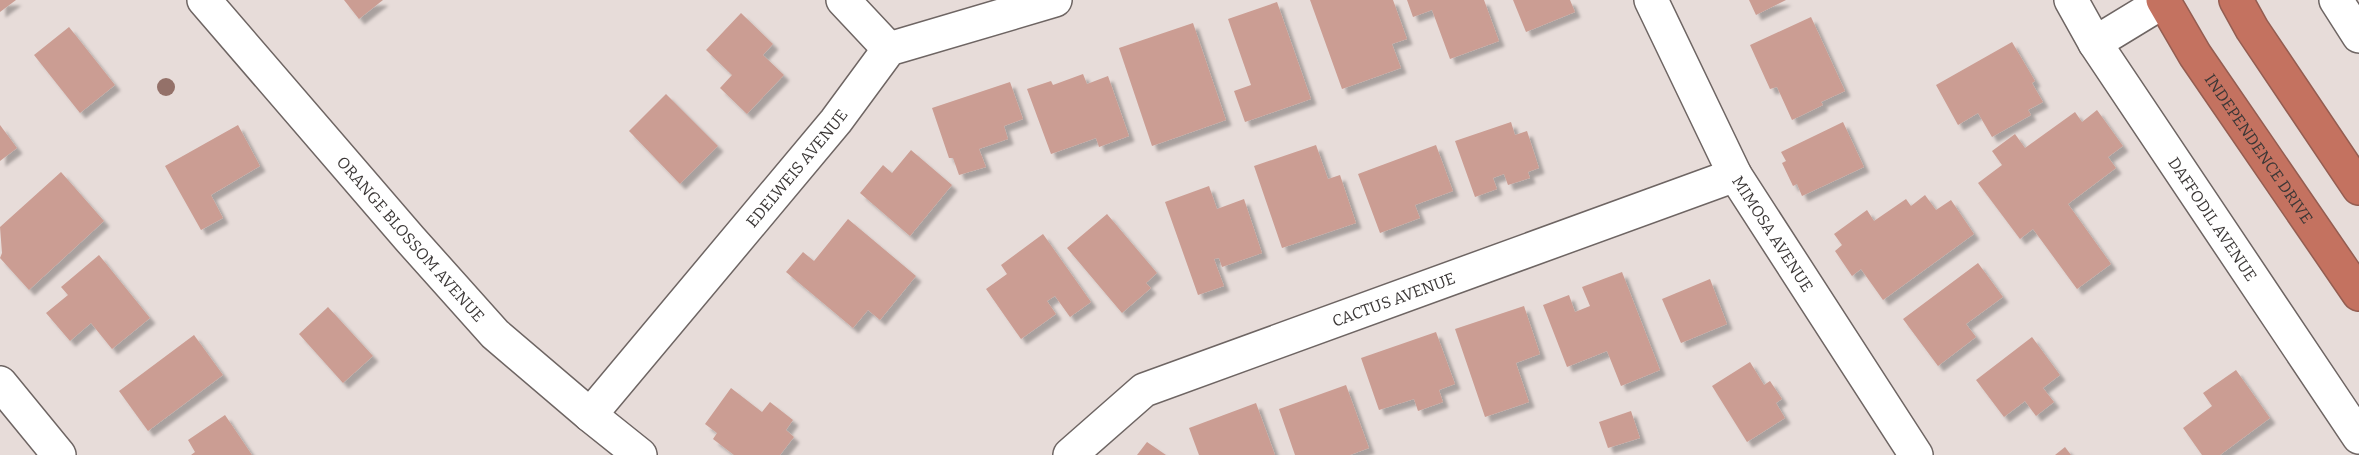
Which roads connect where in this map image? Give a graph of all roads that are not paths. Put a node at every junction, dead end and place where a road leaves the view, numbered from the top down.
1 (204, 0) edge
2 (843, 0) edge
3 (1055, 0) edge
4 (1651, 0) edge
5 (2071, 0) edge
6 (2163, 0) edge
7 (2236, 0) edge
8 (2336, 0) edge
9 (2359, 36) edge
10 (2094, 43) junction
11 (889, 49) junction
12 (1735, 175) junction
13 (2359, 188) edge
14 (2359, 294) edge
15 (0, 383) edge
16 (590, 415) junction
17 (2359, 436) edge
18 (59, 455) edge
19 (640, 455) edge
20 (1070, 455) edge
21 (1916, 455) edge

1 - 16 street, ORANGE BLOSSOM AVENUE
2 - 11 street
3 - 11 street
4 - 12 street, MIMOSA AVENUE
5 - 10 street, DAFFODIL AVENUE
6 - 10 street
6 - 14 highway, INDEPENDENCE DRIVE
7 - 13 highway
8 - 9 street
10 - 17 street, DAFFODIL AVENUE
11 - 16 street, EDELWEIS AVENUE
12 - 20 street, CACTUS AVENUE
12 - 21 street, MIMOSA AVENUE
15 - 18 street
16 - 19 street, ORANGE BLOSSOM AVENUE

